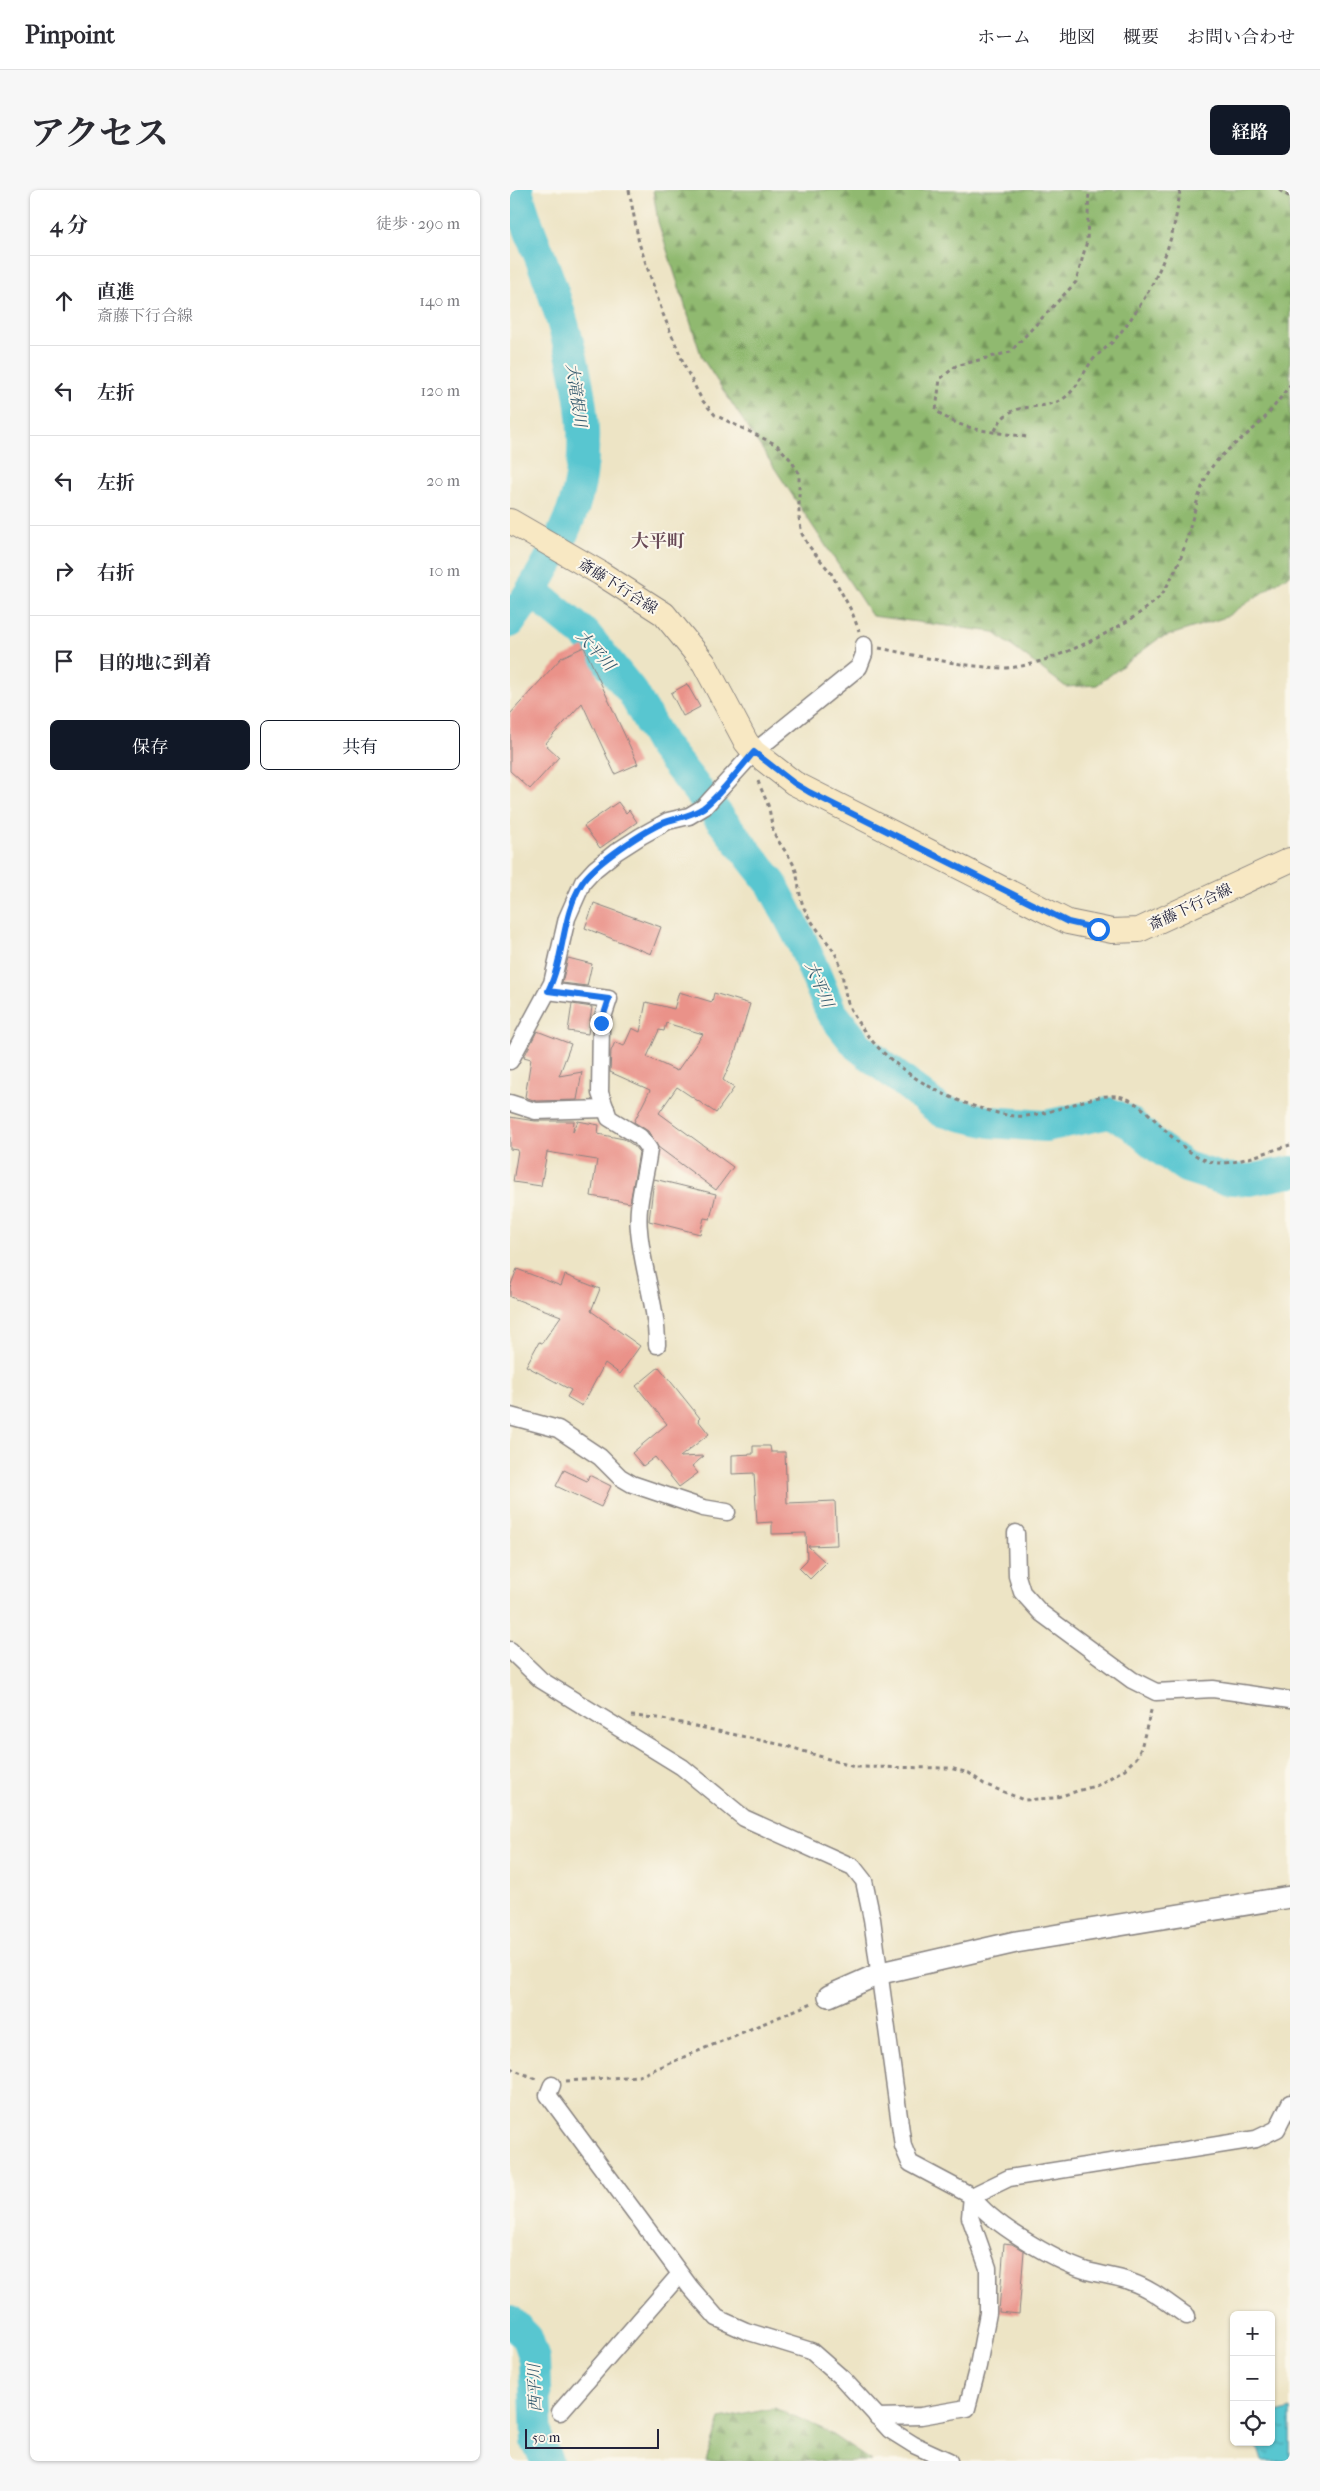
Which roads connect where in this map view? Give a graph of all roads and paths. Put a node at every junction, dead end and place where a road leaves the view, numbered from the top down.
1 (629, 190) edge
2 (1089, 190) edge
3 (1180, 190) edge
4 (1279, 190) edge
5 (1290, 197) edge
6 (1290, 385) edge
7 (995, 431) junction
8 (1026, 437) dead end
9 (510, 521) edge
10 (864, 645) junction
11 (751, 756) junction
12 (1290, 860) edge
13 (548, 991) junction
14 (510, 1061) edge
15 (510, 1104) edge
16 (606, 1109) junction
17 (1290, 1145) edge
18 (656, 1345) dead end
19 (510, 1416) edge
20 (727, 1512) dead end
21 (1016, 1533) dead end
22 (510, 1650) edge
23 (1156, 1692) junction
24 (1290, 1700) edge
25 (616, 1728) junction
26 (1290, 1897) edge
27 (880, 1972) junction
28 (829, 1996) joint
29 (510, 2068) edge
30 (552, 2085) junction
31 (1290, 2103) edge
32 (972, 2196) junction
33 (680, 2274) junction
34 (1187, 2316) dead end
35 (560, 2412) dead end
36 (877, 2417) junction
37 (949, 2461) edge

1 - 10 path
2 - 7 path
3 - 7 path
4 - 5 path
6 - 10 path
7 - 8 path
9 - 11 main road, 斎藤下行合線
10 - 11 street
11 - 12 main road, 斎藤下行合線
11 - 13 street
11 - 17 path
13 - 14 street
13 - 16 street
15 - 16 street
16 - 18 street
19 - 20 street
21 - 23 street
22 - 25 street
23 - 24 street
23 - 25 path
25 - 27 street
26 - 27 street
27 - 28 street
27 - 32 street
28 - 30 path
29 - 30 path
30 - 33 street
31 - 32 street
32 - 34 street
32 - 36 street
33 - 35 street
33 - 36 street
36 - 37 street

